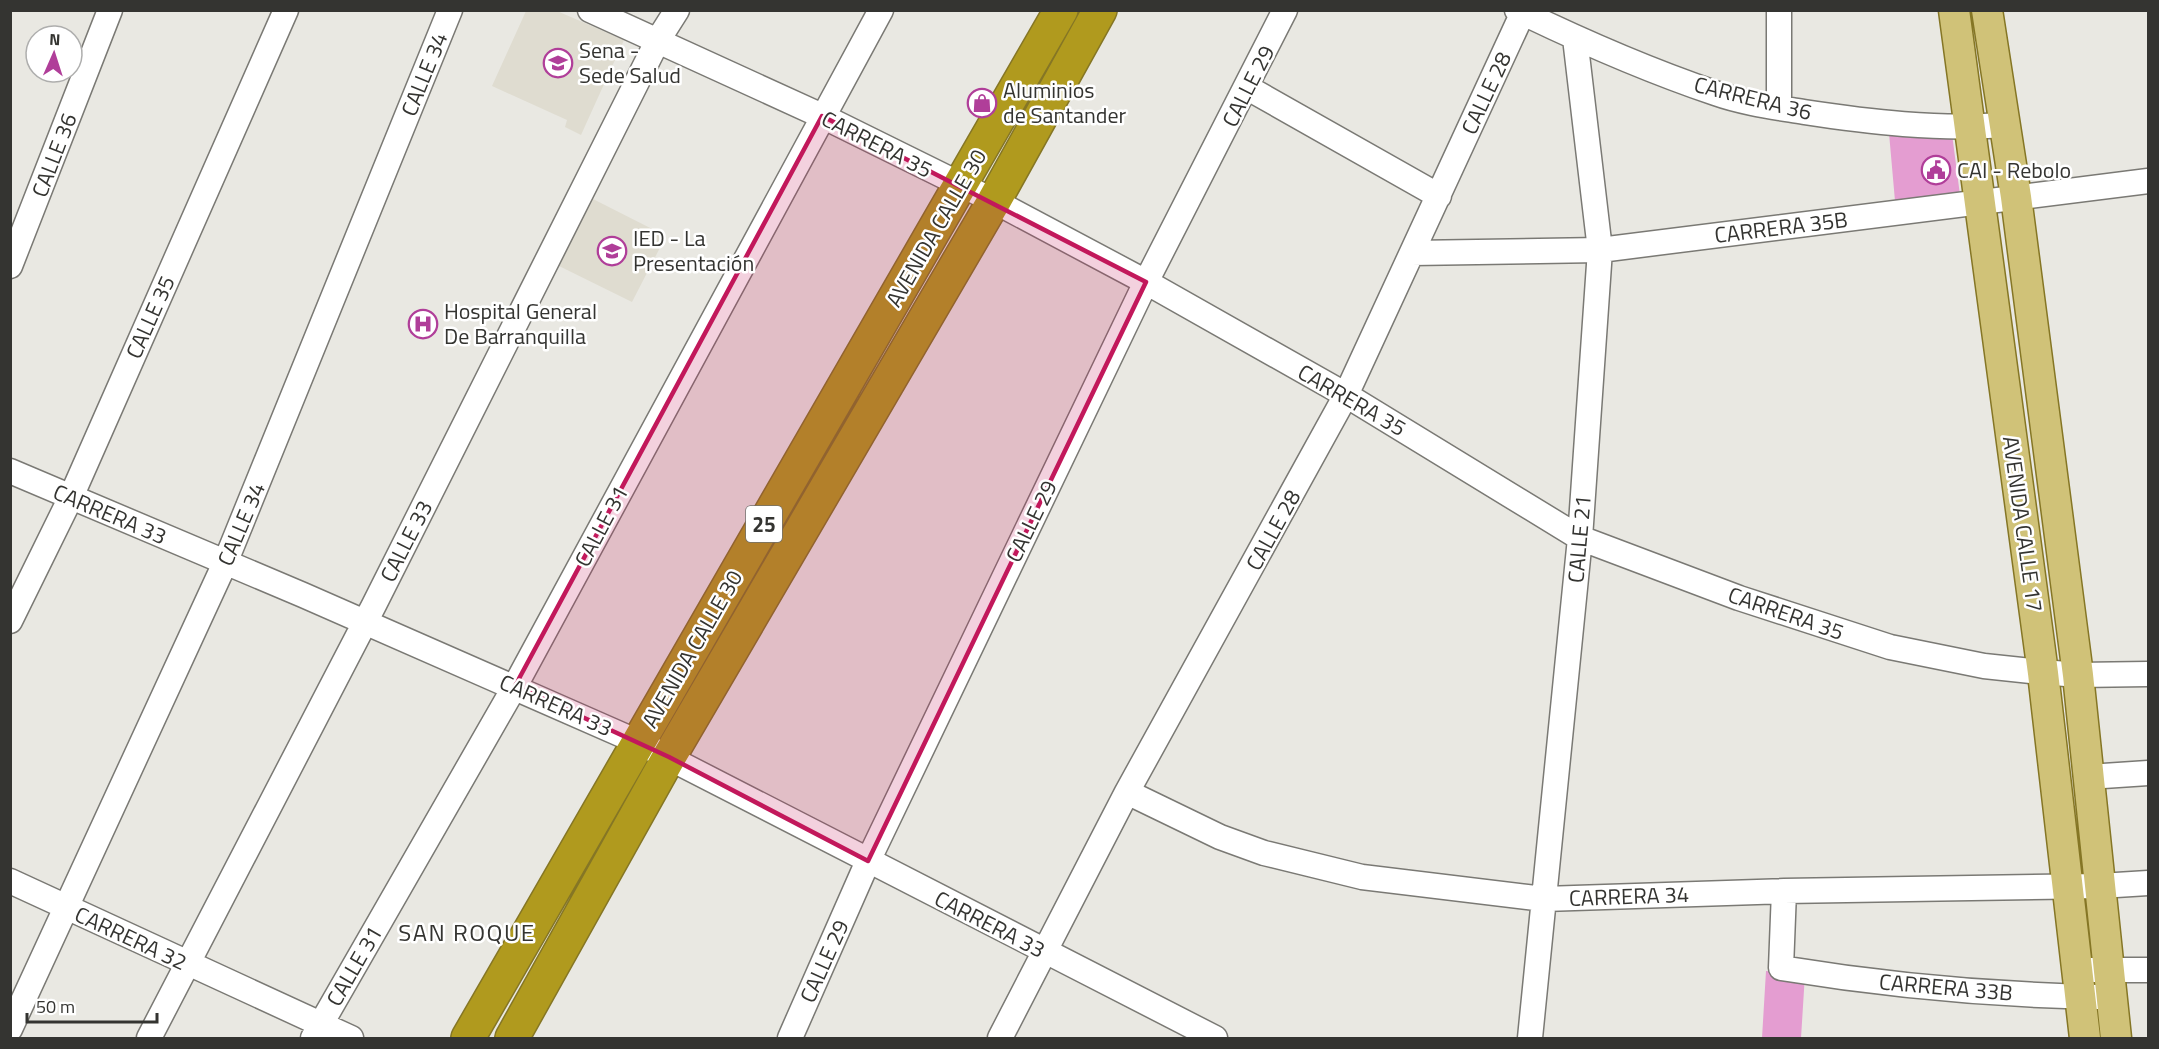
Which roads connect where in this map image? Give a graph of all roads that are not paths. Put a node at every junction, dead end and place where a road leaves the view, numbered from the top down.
1 (110, 10) edge
2 (286, 10) edge
3 (450, 10) edge
4 (590, 10) edge
5 (677, 10) edge
6 (881, 10) edge
7 (1061, 10) edge
8 (1100, 10) edge
9 (1285, 10) edge
10 (1779, 10) edge
11 (1954, 10) edge
12 (1987, 10) edge
13 (1521, 11) edge
14 (1575, 39) junction
15 (658, 40) junction
16 (1248, 88) junction
17 (1779, 108) junction
18 (822, 116) junction
19 (2004, 125) junction
20 (1970, 128) junction
21 (2148, 181) edge
22 (960, 186) junction
23 (1439, 196) junction
24 (2016, 197) junction
25 (994, 201) junction
26 (1980, 202) junction
27 (1600, 250) junction
28 (1412, 253) junction
29 (10, 266) edge
30 (1146, 282) junction
31 (1346, 395) junction
32 (10, 471) edge
33 (71, 497) junction
34 (1580, 538) junction
35 (225, 563) junction
36 (10, 621) edge
37 (365, 622) junction
38 (2043, 673) junction
39 (2148, 674) edge
40 (2078, 675) junction
41 (515, 686) junction
42 (638, 742) junction
43 (669, 757) junction
44 (2148, 773) edge
45 (2088, 777) junction
46 (1127, 792) junction
47 (868, 861) junction
48 (10, 882) edge
49 (2148, 883) edge
50 (2100, 886) junction
51 (2069, 887) junction
52 (1784, 891) junction
53 (1544, 899) junction
54 (67, 909) junction
55 (1044, 951) junction
56 (187, 964) junction
57 (2148, 970) edge
58 (2079, 983) junction
59 (2111, 983) junction
60 (10, 1029) edge
61 (317, 1032) edge
62 (148, 1038) edge
63 (351, 1038) edge
64 (468, 1038) edge
65 (512, 1038) edge
66 (790, 1038) edge
67 (1000, 1038) edge
68 (1215, 1038) edge
69 (1530, 1038) edge
70 (2085, 1038) edge
71 (2116, 1038) edge

1 - 29 street, CALLE 36
2 - 33 street, CALLE 35
3 - 35 street, CALLE 34
4 - 15 street, CARRERA 35
5 - 15 street, CALLE 33
6 - 18 street, CALLE 31
7 - 22 highway, AVENIDA CALLE 30 / 25
8 - 25 highway, AVENIDA CALLE 30 / 25
9 - 16 street, CALLE 29
10 - 17 street
11 - 20 main road, AVENIDA CALLE 17
12 - 19 main road, AVENIDA CALLE 17
13 - 14 street, CARRERA 36
13 - 23 street, CALLE 28
14 - 17 street, CARRERA 36
14 - 27 street, CALLE 21
15 - 18 street, CARRERA 35
15 - 37 street, CALLE 33
16 - 23 street
16 - 30 street, CALLE 29
17 - 20 street, CARRERA 36
18 - 22 street, CARRERA 35
18 - 41 street, CALLE 31
19 - 20 street, CARRERA 36
19 - 24 main road, AVENIDA CALLE 17
20 - 26 main road, AVENIDA CALLE 17
21 - 24 street, CARRERA 35B
22 - 25 street, CARRERA 35
22 - 42 highway, AVENIDA CALLE 30 / 25
23 - 28 street, CALLE 28
24 - 26 street, CARRERA 35B
24 - 40 main road, AVENIDA CALLE 17
25 - 30 street, CARRERA 35
25 - 43 highway, AVENIDA CALLE 30 / 25
26 - 27 street, CARRERA 35B
26 - 38 main road, AVENIDA CALLE 17
27 - 28 street, CARRERA 35B
27 - 34 street, CALLE 21
28 - 31 street, CALLE 28
30 - 31 street, CARRERA 35
30 - 47 street, CALLE 29
31 - 34 street, CARRERA 35
31 - 46 street, CALLE 28
32 - 33 street, CARRERA 33
33 - 35 street, CARRERA 33
33 - 36 street, CALLE 35
34 - 38 street, CARRERA 35
34 - 53 street, CALLE 21
35 - 37 street, CARRERA 33
35 - 54 street, CALLE 34
37 - 41 street, CARRERA 33
37 - 56 street, CALLE 33
38 - 40 street, CARRERA 35
38 - 51 main road, AVENIDA CALLE 17
39 - 40 street, CARRERA 35
40 - 45 main road, AVENIDA CALLE 17
41 - 42 street, CARRERA 33
41 - 61 street, CALLE 31
42 - 43 street, CARRERA 33
42 - 64 highway, AVENIDA CALLE 30 / 25
43 - 47 street, CARRERA 33
43 - 65 highway, AVENIDA CALLE 30 / 25
44 - 45 street
45 - 50 main road, AVENIDA CALLE 17
46 - 53 street, CARRERA 34
46 - 55 street, CALLE 28
47 - 55 street, CARRERA 33
47 - 66 street, CALLE 29
48 - 54 street, CARRERA 32
49 - 50 street, CARRERA 34
50 - 51 street, CARRERA 34
50 - 59 main road, AVENIDA CALLE 17
51 - 52 street, CARRERA 34
51 - 58 main road, AVENIDA CALLE 17
52 - 53 street, CARRERA 34
52 - 58 street, CARRERA 33B
53 - 69 street, CALLE 21
54 - 56 street, CARRERA 32
54 - 60 street, CALLE 34
55 - 67 street, CALLE 28
55 - 68 street, CARRERA 33
56 - 61 street, CARRERA 32
56 - 62 street, CALLE 33
57 - 59 street, CARRERA 33B
58 - 59 street, CARRERA 33B
58 - 70 main road, AVENIDA CALLE 17
59 - 71 main road, AVENIDA CALLE 17
61 - 63 street, CARRERA 32

